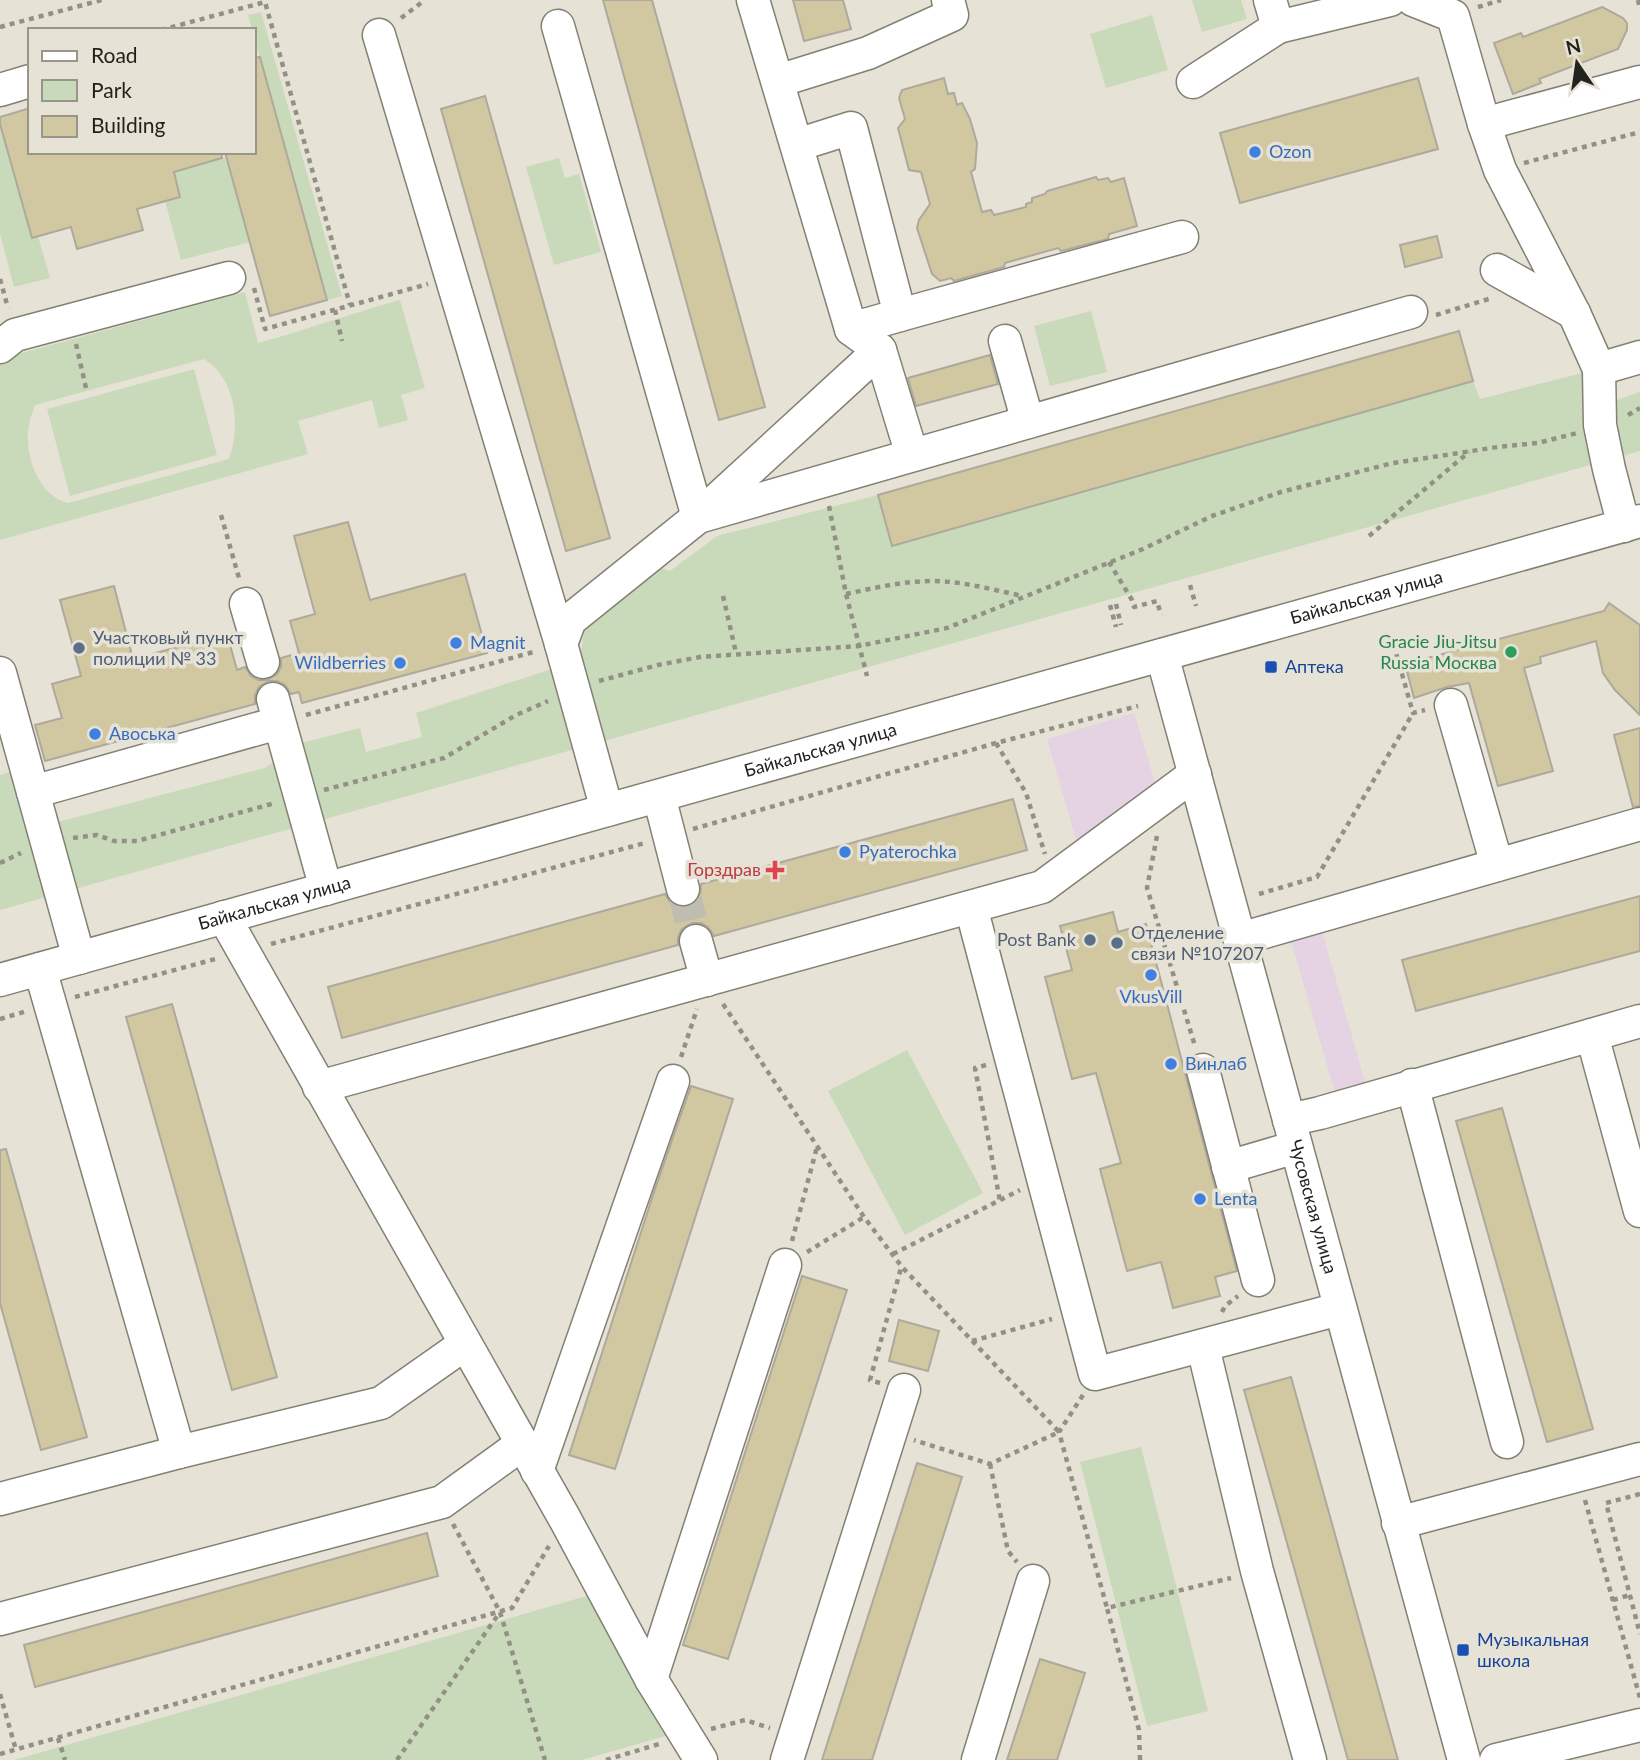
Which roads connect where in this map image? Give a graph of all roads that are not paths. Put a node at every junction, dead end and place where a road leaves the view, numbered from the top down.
1 (753, 0) edge
2 (948, 0) edge
3 (1390, 0) edge
4 (1413, 0) edge
5 (1274, 14) edge
6 (558, 26) dead end
7 (379, 35) dead end
8 (778, 81) junction
9 (1193, 82) dead end
10 (1640, 82) edge
11 (28, 83) edge
12 (0, 90) edge
13 (1484, 124) junction
14 (797, 145) junction
15 (1182, 237) dead end
16 (1497, 270) dead end
17 (229, 278) road end
18 (1412, 312) dead end
19 (1574, 313) junction
20 (900, 315) junction
21 (851, 329) junction
22 (1005, 341) dead end
23 (0, 347) edge
24 (880, 350) junction
25 (1640, 357) edge
26 (1599, 369) junction
27 (1028, 422) junction
28 (912, 455) junction
29 (698, 517) junction
30 (1632, 523) edge
31 (246, 604) road end
32 (561, 645) junction
33 (1162, 654) junction
34 (263, 662) dead end
35 (0, 673) edge
36 (1451, 705) road end
37 (1195, 774) junction
38 (33, 792) junction
39 (659, 796) junction
40 (607, 810) junction
41 (1640, 824) edge
42 (1497, 865) junction
43 (326, 889) junction
44 (683, 889) tunnel mouth
45 (971, 906) junction
46 (224, 918) junction
47 (1240, 939) junction
48 (696, 941) tunnel mouth
49 (79, 958) junction
50 (40, 969) junction
51 (0, 980) edge
52 (707, 980) junction
53 (1640, 1021) edge
54 (1592, 1035) junction
55 (1203, 1070) road end
56 (673, 1082) road end
57 (1412, 1085) junction
58 (319, 1087) junction
59 (1292, 1133) junction
60 (1228, 1167) junction
61 (1640, 1211) edge
62 (785, 1265) road end
63 (1258, 1280) dead end
64 (1339, 1309) junction
65 (465, 1344) junction
66 (1203, 1346) junction
67 (904, 1390) road end
68 (1507, 1442) dead end
69 (522, 1444) junction
70 (179, 1452) junction
71 (1640, 1459) edge
72 (537, 1471) junction
73 (0, 1499) edge
74 (1398, 1523) junction
75 (1033, 1581) road end
76 (0, 1619) edge
77 (651, 1679) junction
78 (1640, 1725) edge
79 (695, 1748) edge
80 (791, 1748) edge
81 (978, 1760) edge
82 (1310, 1760) edge
83 (1464, 1760) edge
84 (1496, 1760) edge

1 - 8 street
2 - 8 street
3 - 5 street
4 - 13 street
5 - 9 street
6 - 29 street
7 - 32 street
8 - 14 street
10 - 13 street
11 - 12 street
13 - 19 street
14 - 20 street
14 - 21 street
15 - 20 street
16 - 19 street
17 - 23 street
18 - 27 street
19 - 26 street
20 - 21 street
21 - 24 street
22 - 27 street
24 - 28 street
24 - 29 street
25 - 26 street
26 - 30 street
27 - 28 street
28 - 29 street
29 - 32 street
30 - 33 street, Байкальская улица
31 - 34 street
32 - 40 street
33 - 37 street, Чусовская улица
33 - 39 street, Байкальская улица
35 - 38 street
36 - 42 street
37 - 45 street
37 - 47 street, Чусовская улица
38 - 43 street
38 - 49 street
39 - 40 street, Байкальская улица
39 - 44 street
40 - 43 street, Байкальская улица
41 - 42 street
42 - 47 street
43 - 46 street, Байкальская улица
45 - 52 street
45 - 66 street
46 - 49 street, Байкальская улица
46 - 58 street
47 - 59 street, Чусовская улица
48 - 52 street
49 - 50 street, Байкальская улица
50 - 51 street, Байкальская улица
50 - 70 street
52 - 58 street
53 - 54 street
54 - 57 street
54 - 61 street
55 - 60 street
56 - 72 street
57 - 59 street
57 - 68 street
58 - 65 street
59 - 60 street
59 - 64 street, Чусовская улица
60 - 63 street
62 - 77 street
64 - 66 street
64 - 74 street, Чусовская улица
65 - 69 street
65 - 70 street
66 - 82 street
67 - 80 street
69 - 72 street
69 - 76 street
70 - 73 street
71 - 74 street
72 - 77 street
74 - 83 street, Чусовская улица
75 - 81 street
77 - 79 street
78 - 84 street

